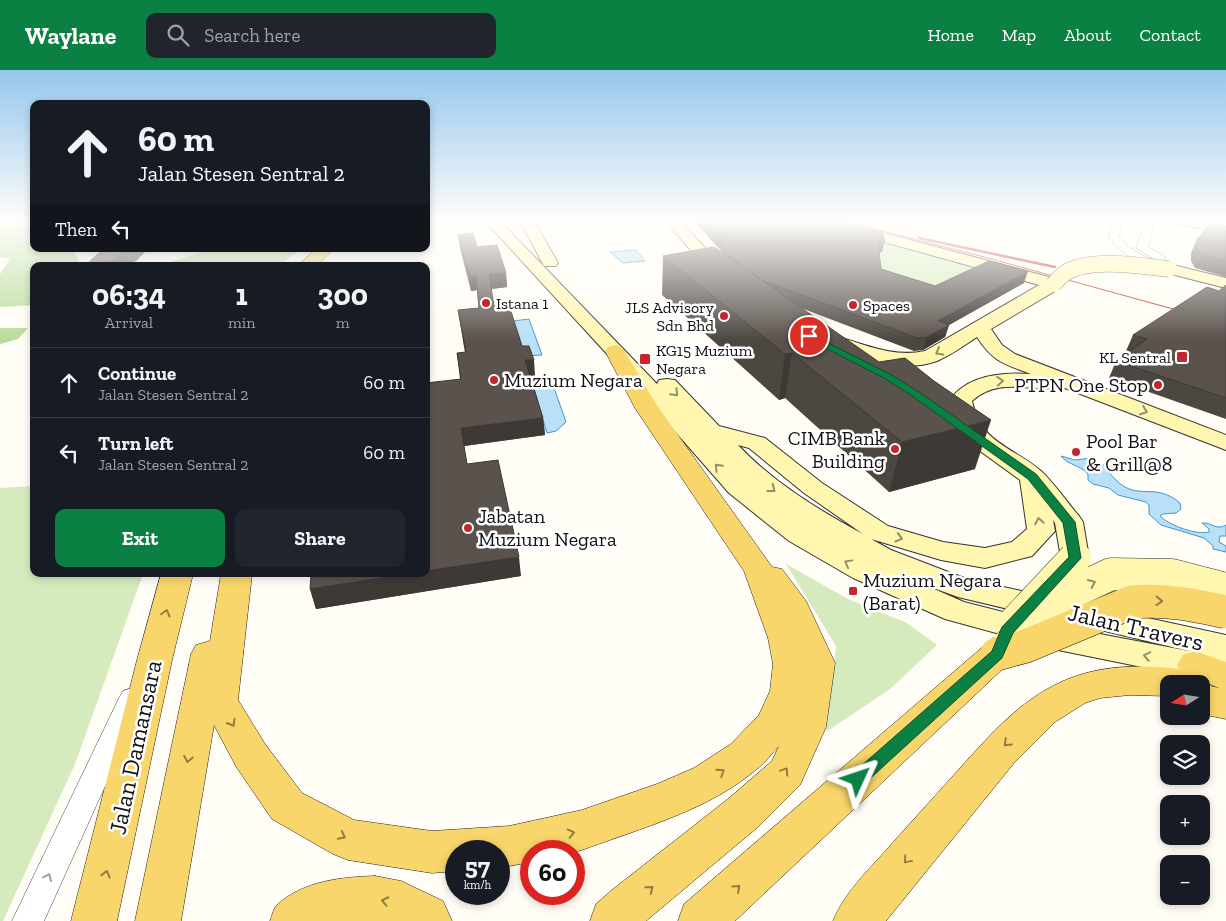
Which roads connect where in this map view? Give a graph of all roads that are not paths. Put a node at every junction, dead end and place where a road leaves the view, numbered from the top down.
1 (530, 261) edge
2 (548, 261) edge
3 (707, 261) edge
4 (969, 261) edge
5 (1146, 261) edge
6 (1167, 261) edge
7 (550, 263) joint
8 (1176, 270) junction
9 (1226, 283) edge
10 (1054, 284) junction
11 (737, 290) edge
12 (981, 328) junction
13 (615, 351) junction
14 (887, 376) edge
15 (1082, 388) junction
16 (940, 411) edge
17 (712, 431) junction
18 (974, 436) junction
19 (1226, 443) edge
20 (1032, 477) junction
21 (759, 570) junction
22 (176, 577) edge
23 (222, 577) edge
24 (236, 577) edge
25 (1226, 589) edge
26 (957, 599) junction
27 (1226, 612) edge
28 (157, 645) junction
29 (1226, 647) edge
30 (985, 665) junction
31 (1203, 675) edge
32 (1210, 678) edge
33 (1160, 681) edge
34 (1226, 689) edge
35 (1160, 697) edge
36 (1210, 701) edge
37 (1226, 704) edge
38 (1044, 712) junction
39 (28, 921) edge
40 (94, 921) edge
41 (158, 921) edge
42 (293, 921) edge
43 (429, 921) edge
44 (613, 921) edge
45 (701, 921) edge
46 (856, 921) edge

1 - 13 main road
2 - 7 main road
3 - 11 main road
4 - 10 main road
5 - 8 street
6 - 8 street
7 -> 17 main road
8 - 9 main road
8 - 10 main road, bridge
10 - 12 main road
12 -> 14 main road
12 - 15 main road
13 - 21 main road
26 -> 13 main road
18 -> 15 street
15 -> 19 main road
16 - 18 main road
17 -> 20 main road
17 -> 26 main road
18 - 20 main road
20 - 30 main road, bridge
24 -> 21 main road
44 -> 21 main road
28 -> 22 main road, Jalan Damansara
23 -> 41 main road
30 -> 25 main road, bridge
26 - 29 main road, Jalan Travers
31 -> 26 main road, Jalan Travers
30 -> 27 main road, bridge
39 -> 28 street
40 -> 28 main road, Jalan Damansara
45 -> 30 main road
32 - 34 main road
33 - 38 main road
35 - 38 main road
36 - 37 main road
38 -> 46 main road
43 -> 42 main road

